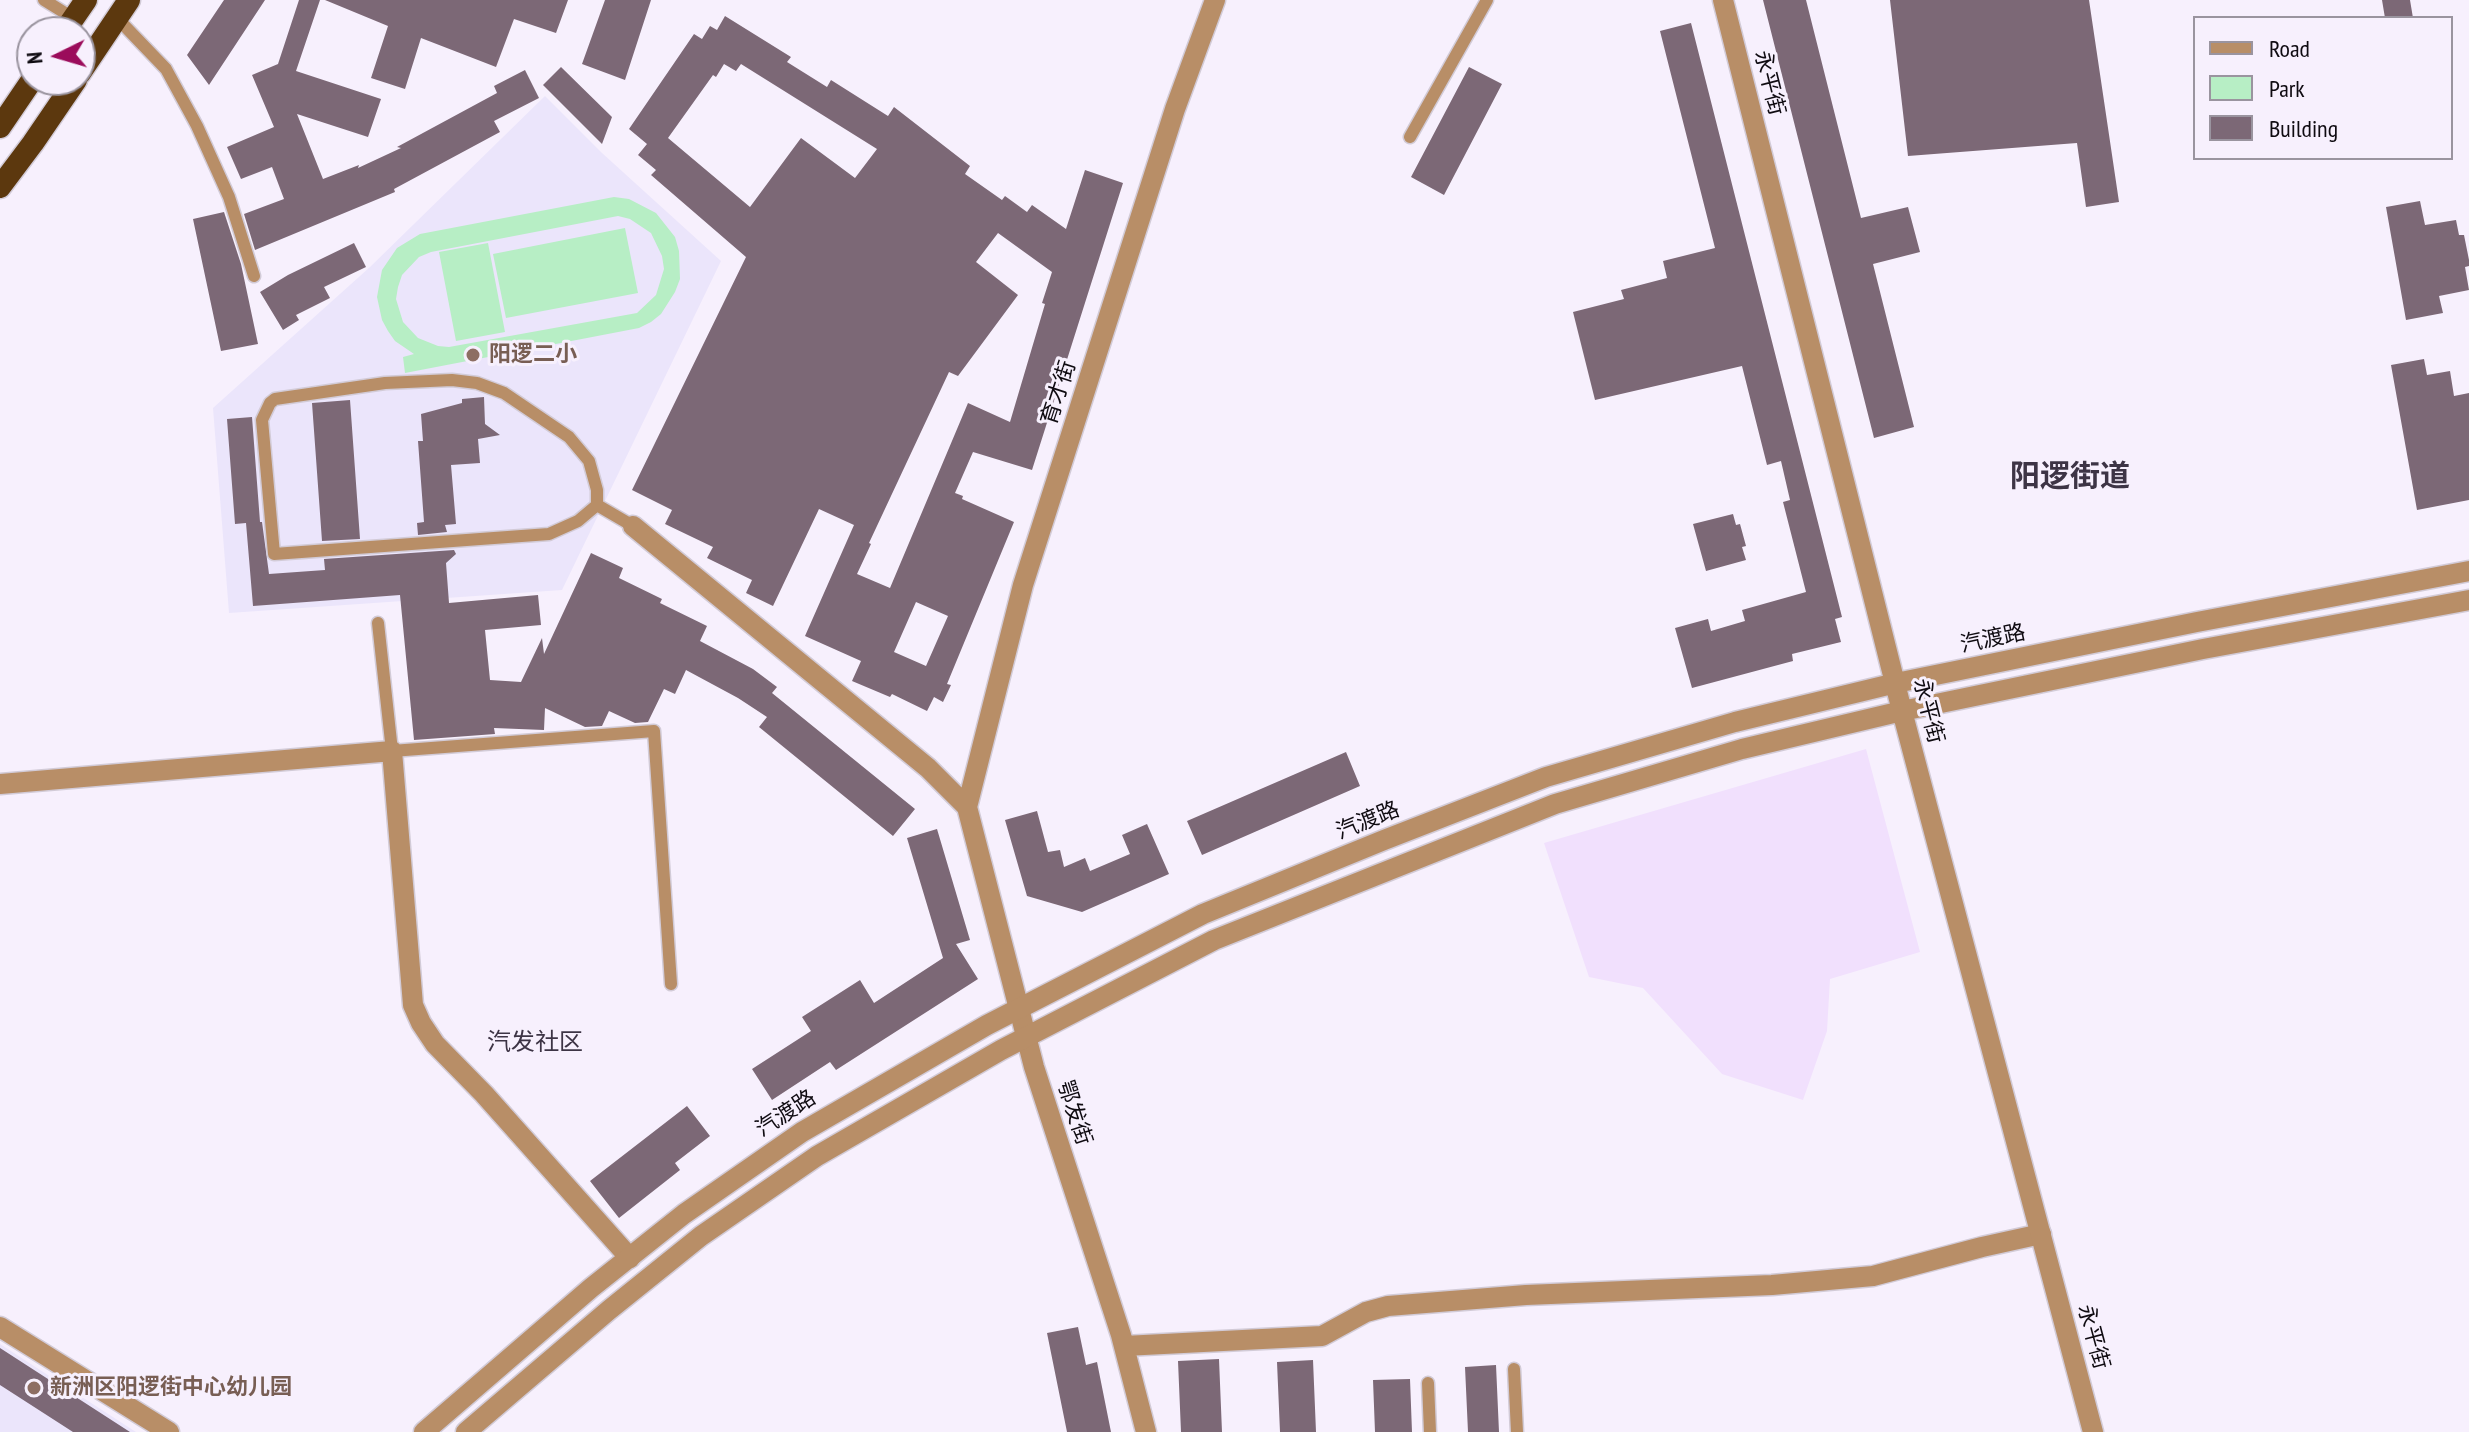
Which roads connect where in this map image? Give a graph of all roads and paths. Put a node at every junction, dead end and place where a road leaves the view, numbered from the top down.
1 (44, 0) edge
2 (1215, 0) edge
3 (1487, 0) edge
4 (1723, 0) edge
5 (123, 9) edge
6 (72, 16) edge
7 (96, 49) edge
8 (21, 96) edge
9 (65, 96) edge
10 (0, 127) edge
11 (1410, 137) dead end
12 (0, 187) edge
13 (254, 276) dead end
14 (597, 505) junction
15 (633, 526) joint
16 (2469, 571) edge
17 (2469, 600) edge
18 (378, 623) dead end
19 (1896, 683) junction
20 (1902, 711) junction
21 (392, 751) junction
22 (0, 784) edge
23 (967, 807) junction
24 (671, 984) dead end
25 (1019, 1008) junction
26 (1026, 1036) junction
27 (2041, 1234) junction
28 (630, 1258) junction
29 (0, 1327) edge
30 (1124, 1346) junction
31 (1514, 1369) dead end
32 (1428, 1383) dead end
33 (169, 1432) edge
34 (424, 1432) edge
35 (466, 1432) edge
36 (1146, 1432) edge
37 (1430, 1432) edge
38 (1517, 1432) edge
39 (2093, 1432) edge

1 - 6 lane
2 - 23 street, 育才街
3 - 11 lane
4 - 19 street, 永平街
5 - 7 highway
5 - 13 lane
8 - 10 highway
9 - 12 highway
14 - 14 lane
14 - 15 lane
15 - 23 street
16 - 19 street, 汽渡路
17 - 20 street
18 - 21 lane
19 - 20 street, 永平街
19 - 25 street, 汽渡路
20 - 26 street
20 - 27 street, 永平街
21 - 22 street
21 - 24 lane
21 - 28 street
23 - 25 street, 鄂发街
25 - 26 street, 鄂发街
25 - 28 street, 汽渡路
26 - 30 street, 鄂发街
26 - 35 street
27 - 30 street
27 - 39 street, 永平街
28 - 34 street, 汽渡路
29 - 33 street
30 - 36 street, 鄂发街
31 - 38 lane
32 - 37 lane

